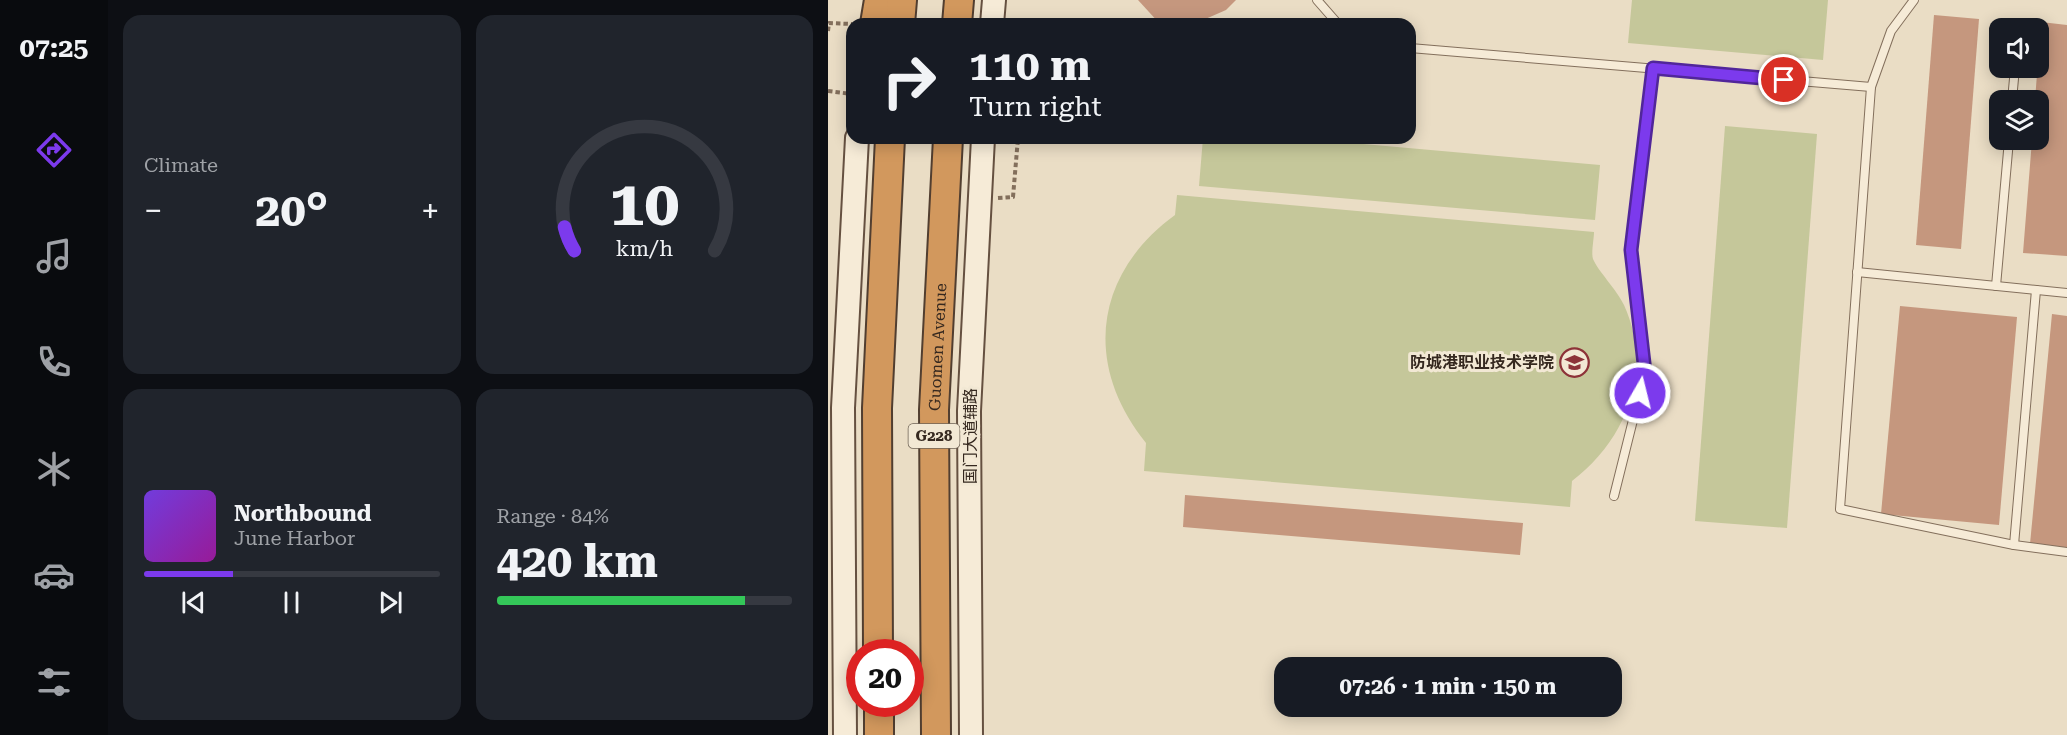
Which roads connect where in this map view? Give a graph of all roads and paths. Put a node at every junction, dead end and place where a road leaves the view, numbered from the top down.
1 (868, 0) edge
2 (879, 0) edge
3 (902, 0) edge
4 (959, 0) edge
5 (994, 0) edge
6 (1317, 0) edge
7 (1914, 0) edge
8 (866, 18) edge
9 (876, 18) edge
10 (900, 18) edge
11 (958, 18) edge
12 (992, 18) edge
13 (1333, 18) edge
14 (829, 23) edge
15 (846, 24) edge
16 (828, 31) edge
17 (1416, 48) edge
18 (1653, 68) junction
19 (1871, 87) junction
20 (828, 92) edge
21 (846, 94) edge
22 (857, 144) edge
23 (891, 144) edge
24 (948, 144) edge
25 (983, 144) edge
26 (1018, 144) edge
27 (2008, 150) edge
28 (1013, 198) dead end
29 (1857, 272) junction
30 (1996, 286) junction
31 (2036, 290) junction
32 (2067, 293) edge
33 (1614, 496) dead end
34 (2014, 545) junction
35 (2067, 552) edge
36 (878, 639) edge
37 (879, 717) edge
38 (845, 735) edge
39 (879, 735) edge
40 (936, 735) edge
41 (971, 735) edge

1 - 8 street
2 - 9 highway
3 - 10 highway
4 - 11 highway
5 - 12 street
6 - 13 lane
7 - 19 lane
14 - 15 path
14 - 16 path
17 - 18 lane
18 - 19 lane
18 - 33 lane
19 - 29 lane
20 - 21 path
22 - 38 street
23 - 36 highway
24 - 40 highway, Guomen Avenue / G228
25 - 41 street, 国门大道辅路
26 - 28 path
27 - 30 lane
29 - 30 lane
29 - 34 lane
30 - 31 lane
31 - 32 lane
31 - 34 lane
34 - 35 lane
37 - 39 highway

